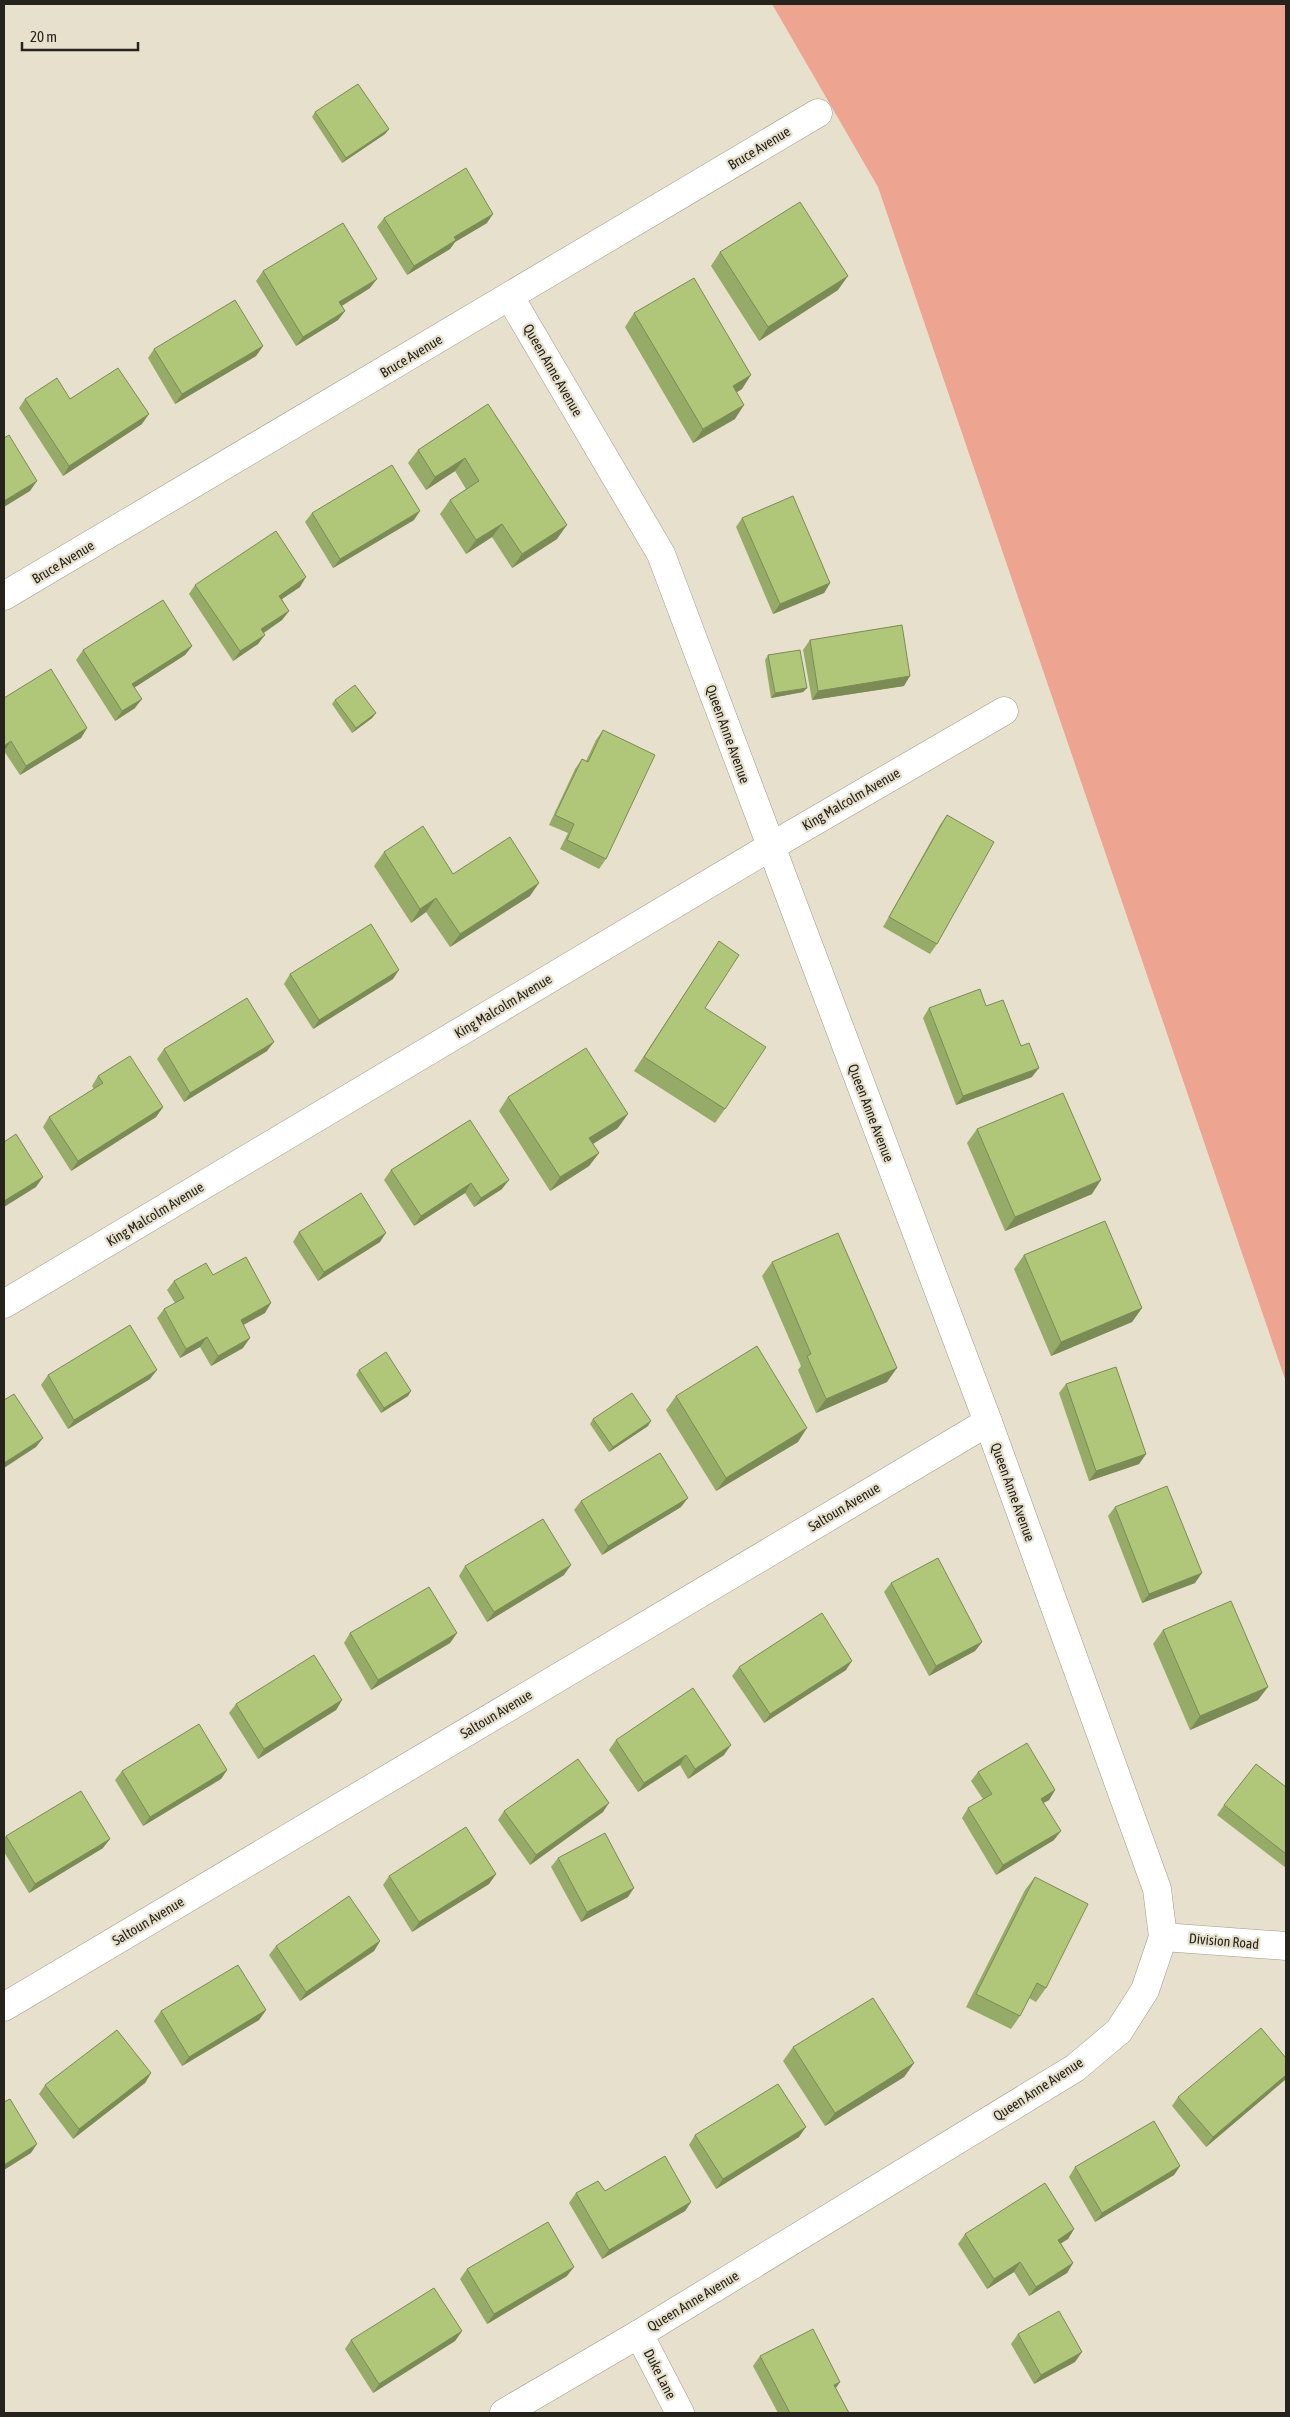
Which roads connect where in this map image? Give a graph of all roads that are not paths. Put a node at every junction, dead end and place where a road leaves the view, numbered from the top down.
1 (818, 113) dead end
2 (510, 298) junction
3 (4, 596) edge
4 (1004, 711) dead end
5 (770, 847) junction
6 (4, 1304) edge
7 (988, 1422) junction
8 (1163, 1936) junction
9 (1286, 1946) edge
10 (4, 2007) edge
11 (640, 2334) junction
12 (504, 2413) edge
13 (680, 2413) edge

1 - 2 street, Bruce Avenue
2 - 3 street, Bruce Avenue
2 - 5 street, Queen Anne Avenue
4 - 5 street, King Malcolm Avenue
5 - 6 street, King Malcolm Avenue
5 - 7 street, Queen Anne Avenue
7 - 8 street, Queen Anne Avenue
7 - 10 street, Saltoun Avenue
8 - 9 street, Division Road
8 - 11 street, Queen Anne Avenue
11 - 12 street, Queen Anne Avenue
11 - 13 street, Duke Lane

